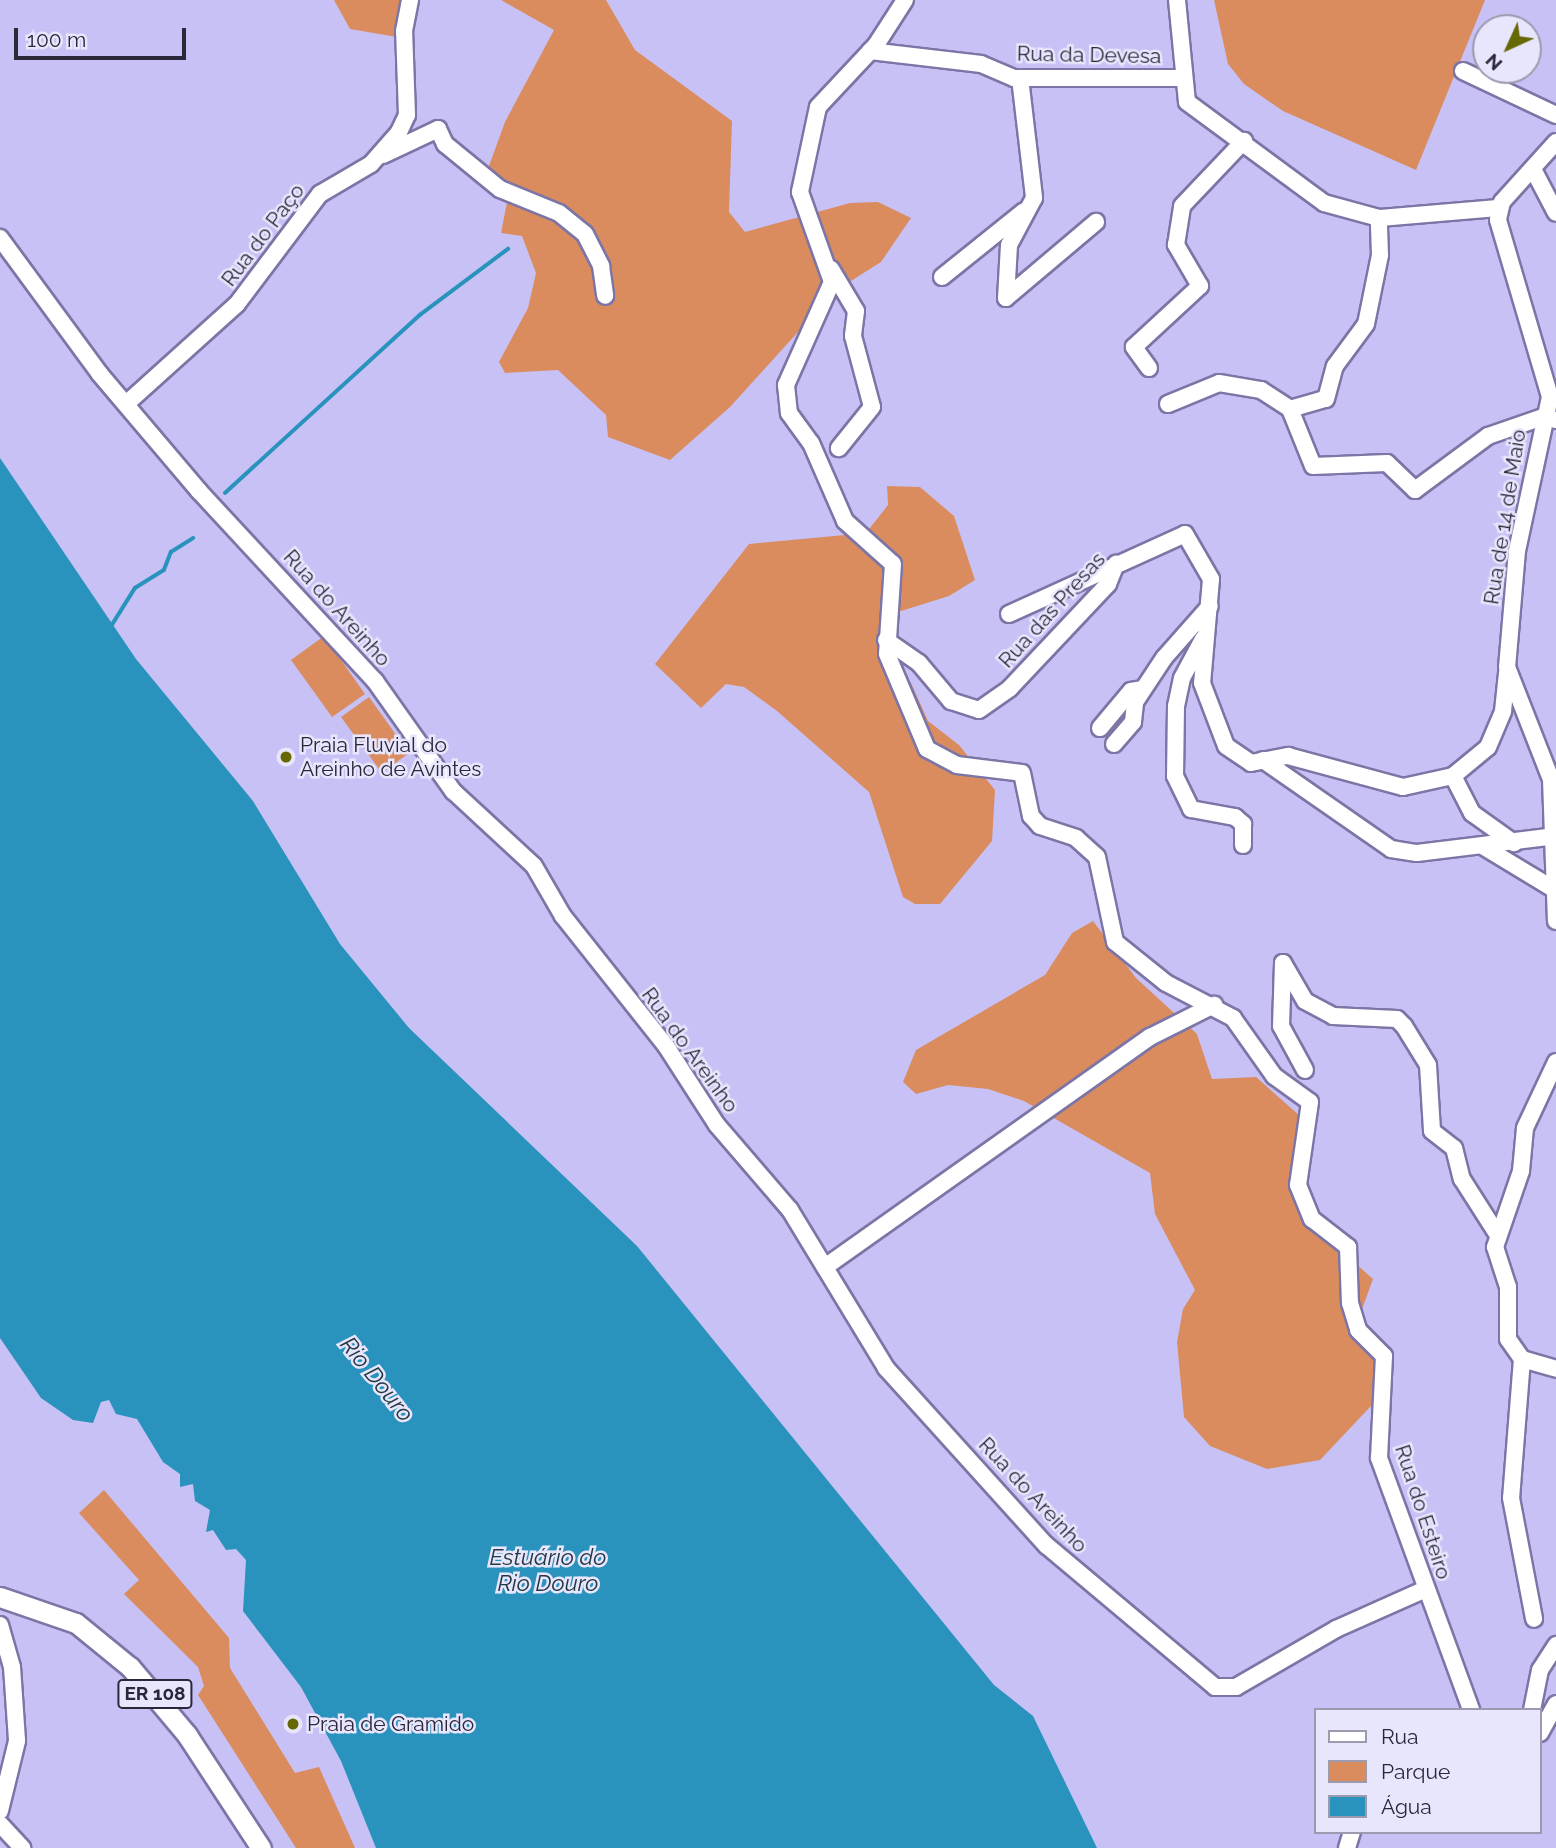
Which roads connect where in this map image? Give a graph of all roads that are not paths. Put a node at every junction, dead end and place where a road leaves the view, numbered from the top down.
1 (410, 0) edge
2 (1177, 0) edge
3 (895, 3) edge
4 (870, 51) junction
5 (1463, 71) dead end
6 (1020, 78) junction
7 (1183, 78) junction
8 (1556, 115) edge
9 (1244, 141) junction
10 (1556, 142) edge
11 (378, 158) junction
12 (1544, 177) edge
13 (1031, 206) junction
14 (1499, 208) junction
15 (1556, 213) edge
16 (1379, 218) junction
17 (1096, 222) dead end
18 (0, 238) edge
19 (831, 269) junction
20 (942, 277) dead end
21 (605, 296) dead end
22 (1149, 368) dead end
23 (1553, 398) edge
24 (125, 404) junction
25 (1168, 404) dead end
26 (1290, 409) junction
27 (1550, 418) edge
28 (839, 448) dead end
29 (1116, 564) junction
30 (1212, 604) junction
31 (1009, 614) dead end
32 (1205, 637) junction
33 (886, 640) junction
34 (1507, 667) junction
35 (1145, 688) junction
36 (1100, 727) dead end
37 (1114, 744) dead end
38 (1251, 756) dead end
39 (1272, 763) junction
40 (1453, 776) junction
41 (1556, 836) edge
42 (1514, 843) junction
43 (1242, 845) dead end
44 (1484, 847) junction
45 (1552, 888) junction
46 (1556, 921) edge
47 (1214, 1005) junction
48 (1556, 1062) edge
49 (1305, 1070) dead end
50 (1497, 1234) junction
51 (825, 1267) junction
52 (1522, 1359) junction
53 (1556, 1369) edge
54 (1426, 1589) junction
55 (0, 1597) edge
56 (1534, 1619) dead end
57 (0, 1625) edge
58 (1556, 1645) edge
59 (1556, 1704) edge
60 (1470, 1708) edge
61 (1532, 1708) edge
62 (1542, 1729) edge
63 (3, 1792) edge
64 (0, 1811) edge
65 (0, 1824) edge
66 (22, 1848) edge
67 (261, 1848) edge

1 - 11 street, Rua do Paço
2 - 7 street
3 - 4 street
4 - 6 street, Rua da Devesa
4 - 19 street
5 - 8 street
6 - 7 street, Rua da Devesa
6 - 13 street
7 - 9 street
9 - 16 street
9 - 22 street
10 - 12 street
11 - 21 street, Rua do Paço
11 - 24 street, Rua do Paço
12 - 14 street
12 - 15 street
13 - 17 street
13 - 20 street
14 - 16 street
14 - 23 street, Rua de 14 de Maio
16 - 26 street
18 - 24 street, Rua do Areinho
19 - 28 street
19 - 33 street
23 - 27 street, Rua de 14 de Maio
24 - 51 street, Rua do Areinho
25 - 26 street
26 - 27 street
27 - 34 street, Rua de 14 de Maio
29 - 30 street, Rua das Presas
29 - 31 street
29 - 33 street, Rua das Presas
30 - 32 street, Rua das Presas
30 - 35 street
32 - 39 street, Rua das Presas
32 - 43 street
33 - 47 street
34 - 40 street, Rua das Presas
34 - 41 street, Rua de 14 de Maio
35 - 36 street
35 - 37 street
38 - 39 street
39 - 40 street, Rua das Presas
39 - 44 street
40 - 42 street
41 - 42 street
41 - 45 street, Rua de 14 de Maio
42 - 44 street
44 - 45 street
45 - 46 street, Rua de 14 de Maio
47 - 51 street
47 - 54 street, Rua do Esteiro
48 - 50 street
49 - 50 street
50 - 52 street
51 - 54 street, Rua do Areinho
52 - 53 street
52 - 56 street
54 - 60 street, Rua do Esteiro
55 - 67 main road, ER 108
57 - 63 street
58 - 61 street
59 - 62 street
63 - 64 street
65 - 66 street

